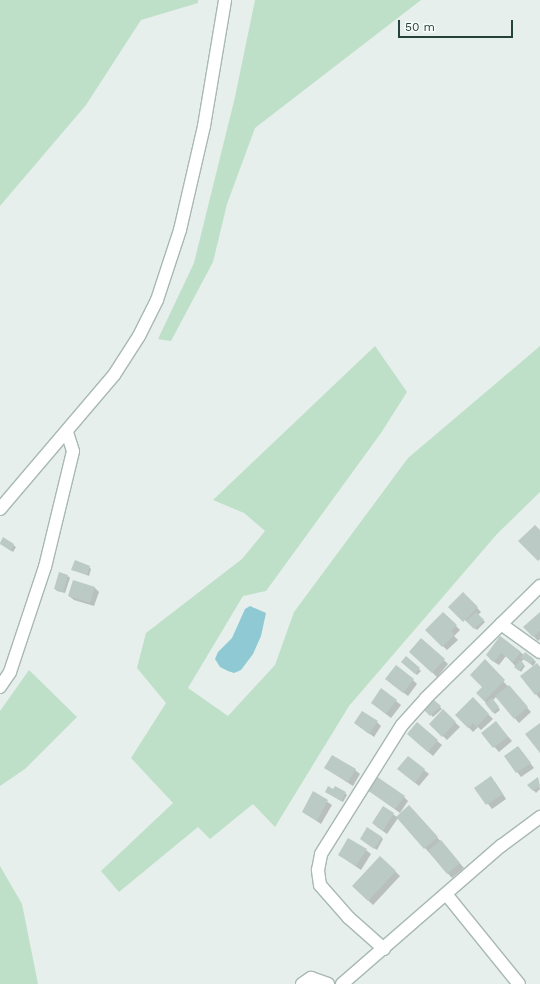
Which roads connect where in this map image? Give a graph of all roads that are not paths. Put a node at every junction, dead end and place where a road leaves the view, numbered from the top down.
1 (225, 0) edge
2 (67, 432) junction
3 (0, 509) edge
4 (540, 586) edge
5 (501, 624) junction
6 (540, 652) edge
7 (0, 687) edge
8 (540, 816) edge
9 (446, 894) junction
10 (384, 949) junction
11 (302, 984) edge
12 (328, 984) edge
13 (342, 984) edge
14 (519, 984) edge

1 - 2 street
2 - 3 street
2 - 7 street
4 - 5 street
5 - 6 street
5 - 10 street
8 - 9 street
9 - 10 street
9 - 14 street
10 - 13 street
11 - 12 street

